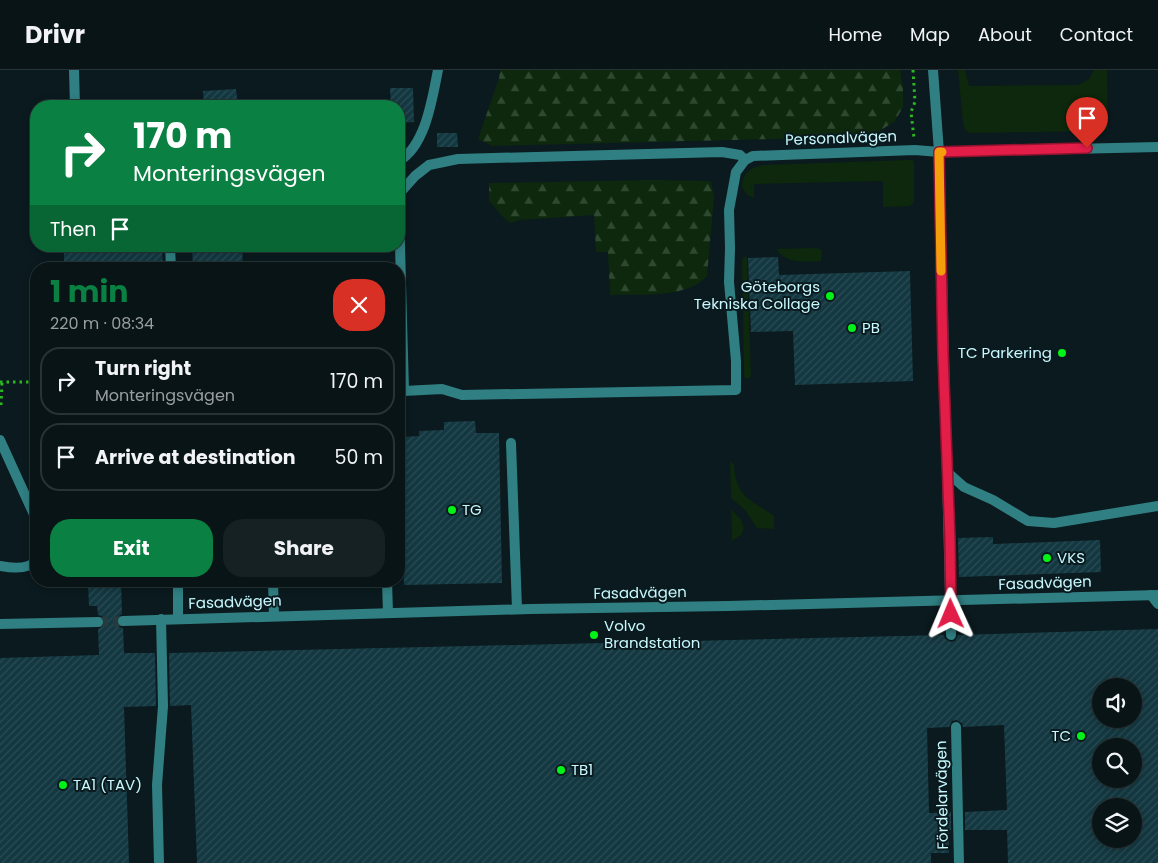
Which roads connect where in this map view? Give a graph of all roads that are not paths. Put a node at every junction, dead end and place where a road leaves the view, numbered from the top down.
1 (74, 70) edge
2 (438, 70) edge
3 (933, 70) edge
4 (76, 100) edge
5 (1158, 147) edge
6 (939, 152) junction
7 (405, 156) edge
8 (744, 160) junction
9 (405, 187) edge
10 (405, 391) edge
11 (0, 440) edge
12 (511, 443) dead end
13 (947, 472) junction
14 (30, 506) edge
15 (1158, 506) edge
16 (0, 566) edge
17 (30, 566) edge
18 (178, 587) edge
19 (273, 587) edge
20 (387, 587) edge
21 (1154, 595) edge
22 (950, 601) junction
23 (1158, 604) edge
24 (517, 610) junction
25 (388, 613) junction
26 (274, 616) junction
27 (178, 619) junction
28 (123, 620) tunnel mouth
29 (161, 620) junction
30 (98, 622) tunnel mouth
31 (0, 624) edge
32 (951, 635) dead end
33 (956, 727) dead end
34 (159, 863) edge
35 (959, 863) edge

1 - 4 street
2 - 7 street
3 - 6 street
5 - 6 street, Personalvägen
6 - 8 street, Personalvägen
6 - 13 street
8 - 9 street
8 - 10 street
11 - 14 street
12 - 24 street
13 - 15 street
13 - 22 street
16 - 17 street
18 - 27 street
19 - 26 street
20 - 25 street
21 - 22 street, Fasadvägen
21 - 23 street
22 - 24 street, Fasadvägen
22 - 32 street
24 - 25 street, Fasadvägen
25 - 26 street, Fasadvägen
26 - 27 street, Fasadvägen
27 - 29 street, Fasadvägen
28 - 29 street, Fasadvägen
29 - 34 street
30 - 31 street
33 - 35 street, Fördelarvägen

